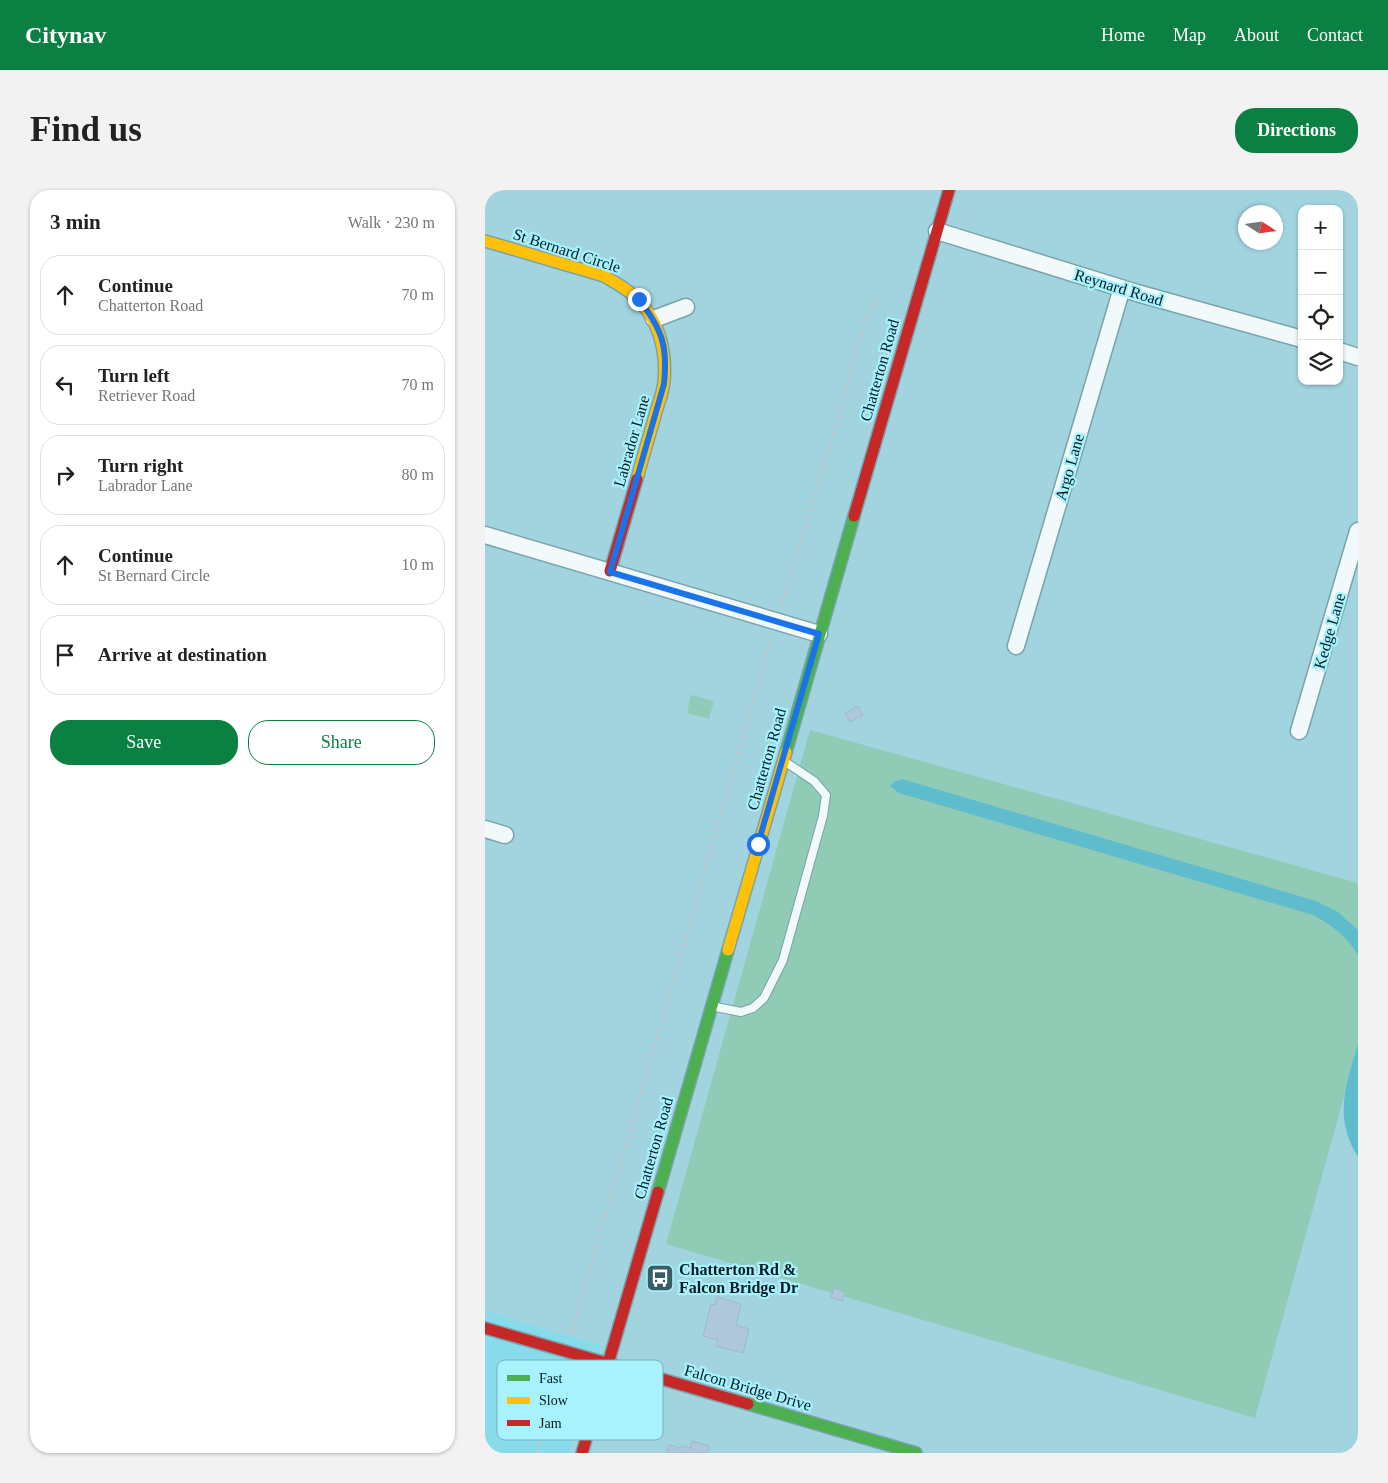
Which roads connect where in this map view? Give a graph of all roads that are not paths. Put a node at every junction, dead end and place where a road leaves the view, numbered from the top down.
1 (949, 190) edge
2 (937, 231) junction
3 (485, 241) edge
4 (1122, 288) junction
5 (686, 307) dead end
6 (654, 319) junction
7 (1298, 338) edge
8 (1343, 352) edge
9 (1358, 357) edge
10 (1358, 531) edge
11 (485, 535) edge
12 (610, 572) junction
13 (819, 634) junction
14 (1016, 646) dead end
15 (1299, 731) dead end
16 (783, 760) junction
17 (485, 829) edge
18 (505, 834) dead end
19 (711, 1006) junction
20 (485, 1328) edge
21 (597, 1360) edge
22 (609, 1360) edge
23 (663, 1379) edge
24 (586, 1440) edge
25 (582, 1453) edge
26 (916, 1453) edge

1 - 2 main road, Chatterton Road
2 - 4 street, Reynard Road
2 - 13 main road, Chatterton Road
3 - 6 main road, St Bernard Circle
4 - 7 street, Reynard Road
4 - 14 street, Argo Lane
5 - 6 street
6 - 12 main road, Labrador Lane
8 - 9 street
10 - 15 street, Kedge Lane
11 - 12 street
12 - 13 street
13 - 16 main road, Chatterton Road
16 - 19 main road, Chatterton Road
16 - 19 lane
17 - 18 street
19 - 22 main road, Chatterton Road
20 - 21 main road, Falcon Bridge Drive
23 - 26 main road, Falcon Bridge Drive
24 - 25 main road, Chatterton Road

